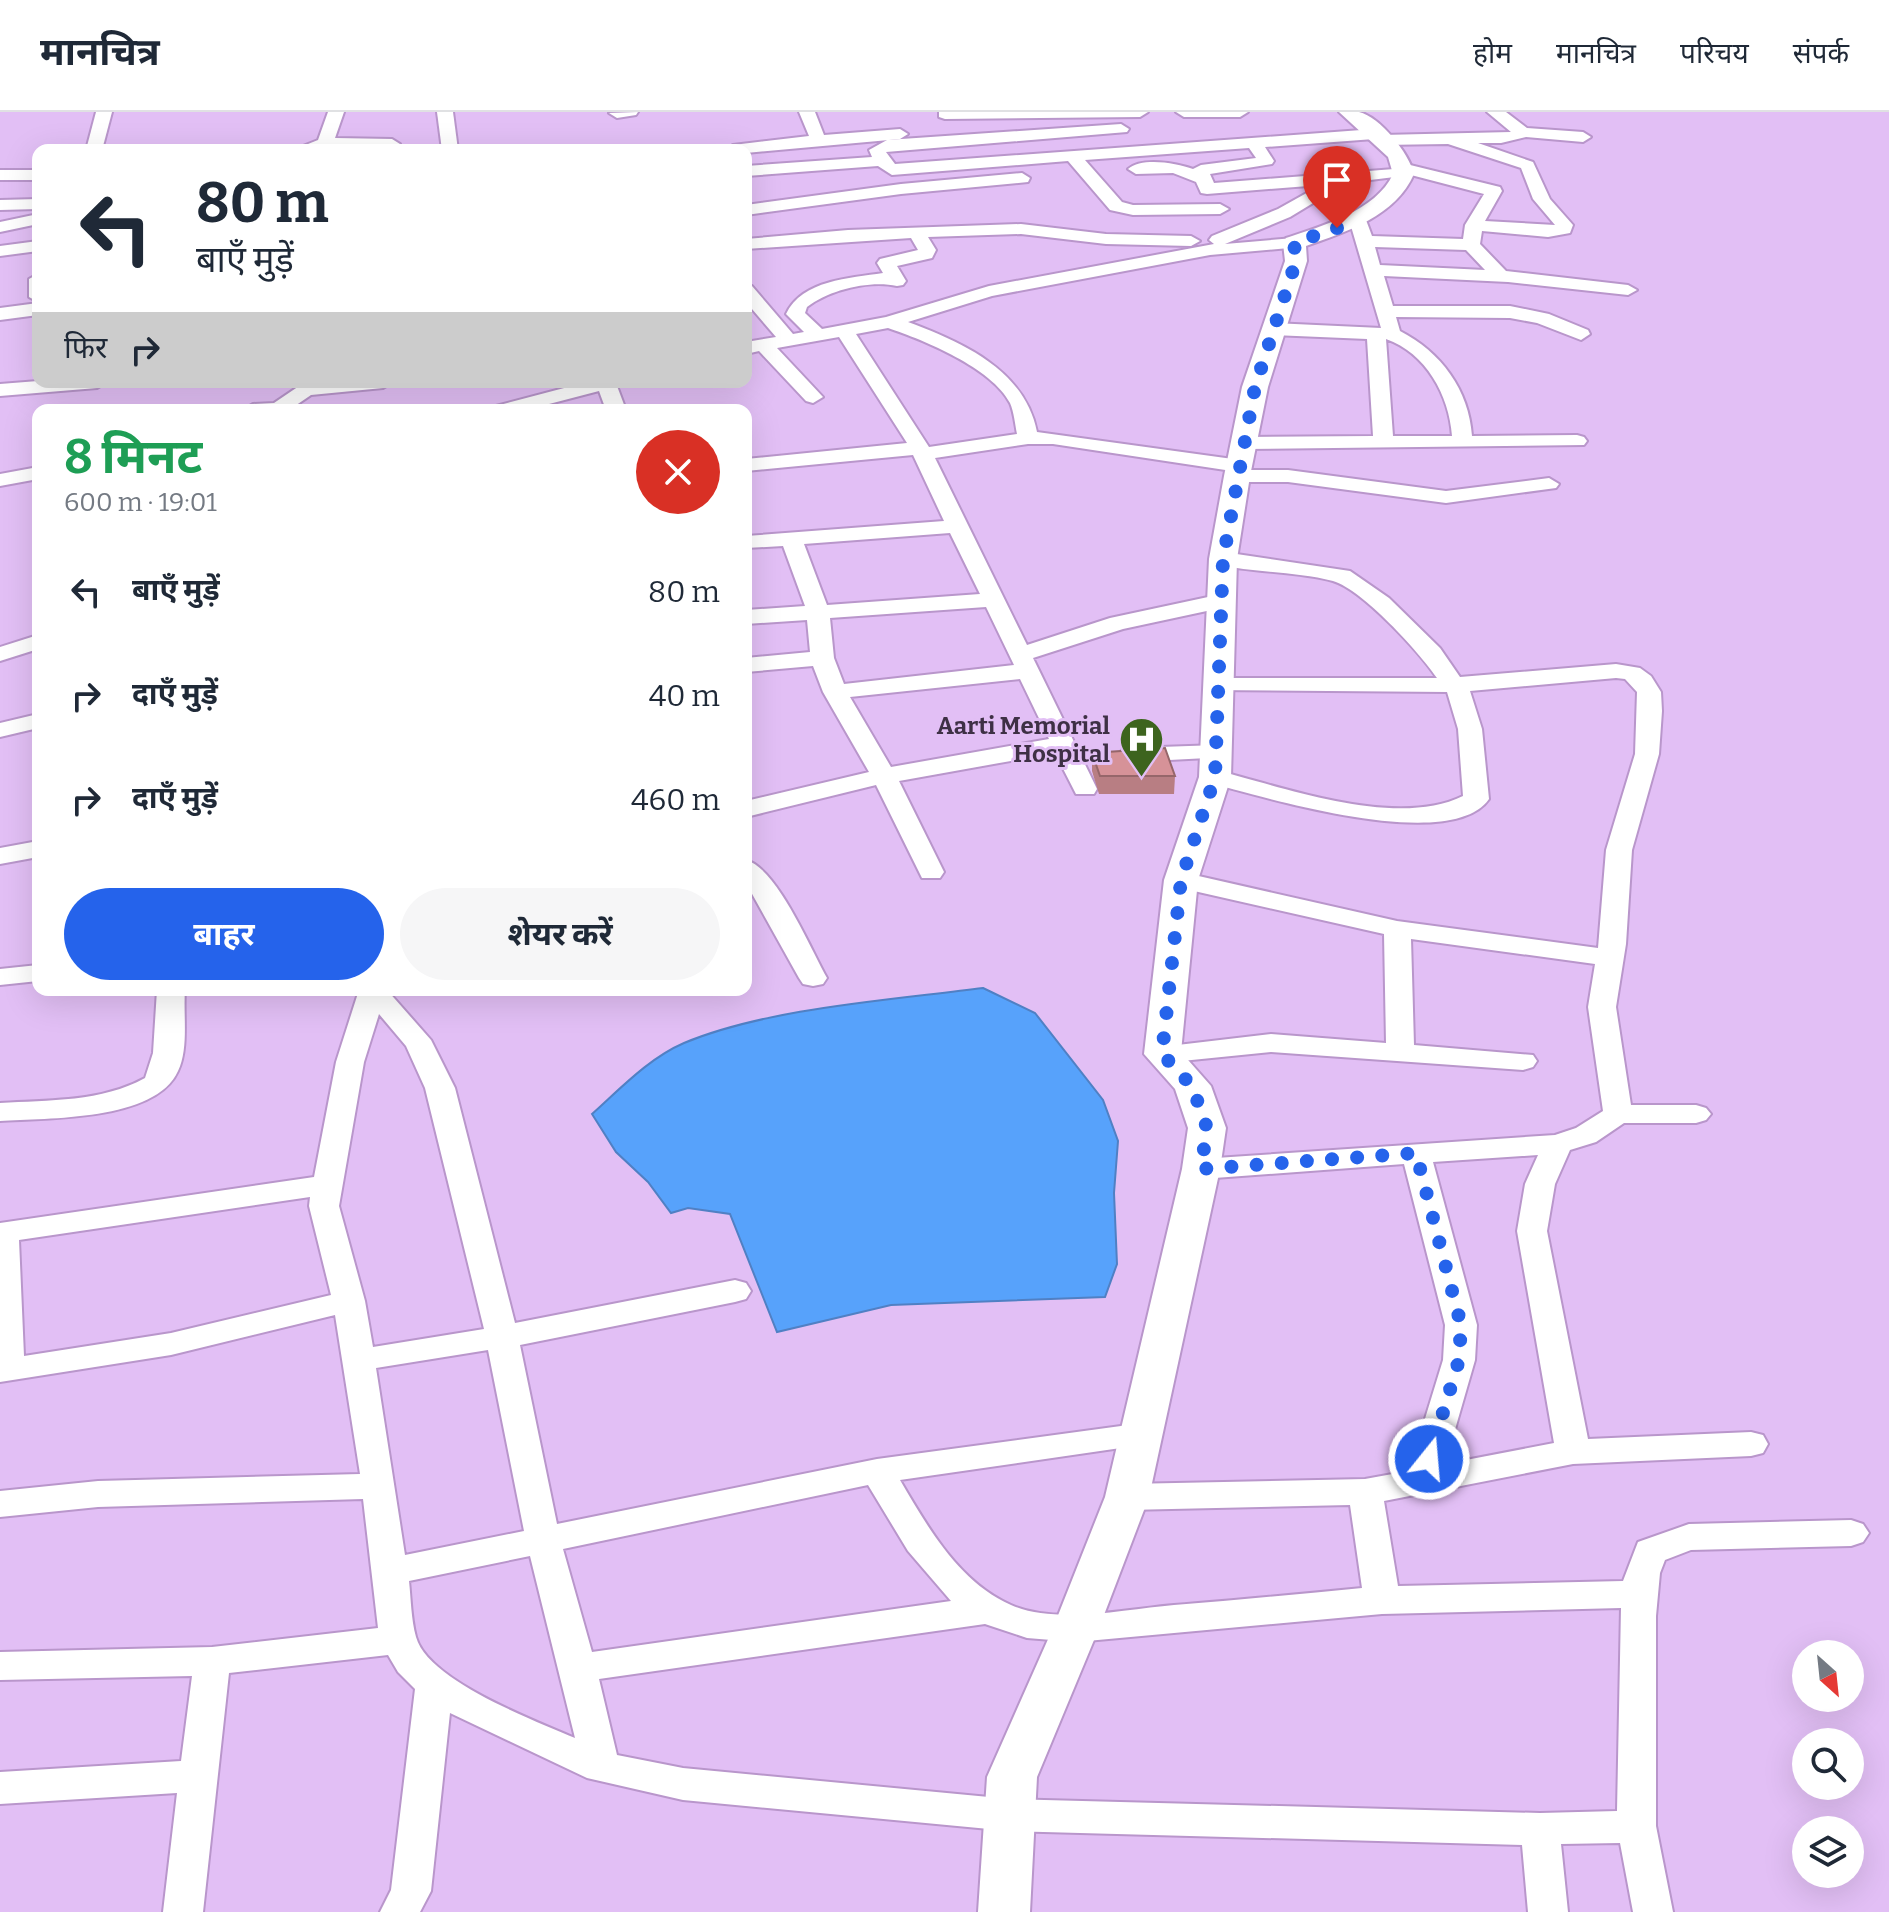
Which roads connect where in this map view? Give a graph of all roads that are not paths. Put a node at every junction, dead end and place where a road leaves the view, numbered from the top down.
1 (104, 112) edge
2 (336, 112) edge
3 (445, 112) edge
4 (807, 112) edge
5 (1102, 112) edge
6 (1140, 112) edge
7 (1184, 112) edge
8 (1240, 112) edge
9 (1495, 112) edge
10 (945, 113) edge
11 (1121, 129) dead end
12 (1368, 129) edge
13 (1521, 132) junction
14 (1583, 137) dead end
15 (1450, 139) junction
16 (818, 140) junction
17 (325, 143) junction
18 (1254, 143) junction
19 (96, 144) edge
20 (322, 144) edge
21 (392, 144) dead end
22 (449, 144) edge
23 (752, 148) edge
24 (1072, 155) junction
25 (886, 165) junction
26 (1403, 170) junction
27 (1079, 173) junction
28 (752, 174) edge
29 (0, 175) edge
30 (32, 175) edge
31 (1040, 177) dead end
32 (1343, 180) junction
33 (1204, 183) junction
34 (1160, 186) dead end
35 (1131, 189) dead end
36 (0, 190) edge
37 (32, 190) edge
38 (1102, 191) junction
39 (32, 204) edge
40 (0, 205) edge
41 (1220, 209) junction
42 (752, 210) edge
43 (902, 211) junction
44 (32, 220) edge
45 (1474, 225) junction
46 (0, 227) edge
47 (1360, 229) junction
48 (1238, 232) junction
49 (1216, 241) junction
50 (752, 243) edge
51 (1294, 243) junction
52 (1471, 245) junction
53 (32, 247) edge
54 (0, 251) edge
55 (1170, 257) junction
56 (1373, 270) junction
57 (894, 276) junction
58 (1501, 277) junction
59 (1628, 290) dead end
60 (752, 297) edge
61 (32, 310) edge
62 (917, 311) junction
63 (1385, 311) junction
64 (0, 314) edge
65 (889, 322) junction
66 (1273, 329) junction
67 (844, 330) junction
68 (1384, 334) junction
69 (1581, 334) dead end
70 (818, 335) junction
71 (788, 340) junction
72 (755, 346) edge
73 (32, 387) edge
74 (308, 388) edge
75 (589, 388) edge
76 (0, 390) edge
77 (813, 397) dead end
78 (285, 404) edge
79 (526, 404) edge
80 (1028, 438) junction
81 (1462, 441) junction
82 (1577, 441) dead end
83 (1383, 442) junction
84 (922, 451) junction
85 (1240, 462) junction
86 (752, 465) edge
87 (32, 474) edge
88 (0, 480) edge
89 (1549, 484) dead end
90 (958, 526) junction
91 (791, 539) junction
92 (752, 542) edge
93 (1223, 559) junction
94 (992, 600) junction
95 (1222, 601) junction
96 (818, 612) junction
97 (752, 617) edge
98 (32, 644) edge
99 (0, 654) edge
100 (822, 658) junction
101 (1022, 663) junction
102 (752, 664) edge
103 (1219, 685) junction
104 (1455, 685) junction
105 (835, 692) junction
106 (32, 722) edge
107 (0, 730) edge
108 (1066, 750) junction
109 (1216, 765) junction
110 (884, 776) junction
111 (1085, 789) dead end
112 (752, 808) edge
113 (32, 850) edge
114 (0, 856) edge
115 (931, 872) dead end
116 (752, 874) edge
117 (1181, 880) junction
118 (1397, 929) junction
119 (1609, 958) junction
120 (32, 974) edge
121 (0, 977) edge
122 (813, 978) dead end
123 (170, 996) edge
124 (371, 996) edge
125 (378, 996) edge
126 (1400, 1053) junction
127 (1162, 1054) junction
128 (1523, 1061) dead end
129 (0, 1112) edge
130 (1618, 1114) junction
131 (1696, 1114) dead end
132 (1558, 1144) junction
133 (1416, 1153) junction
134 (1201, 1169) junction
135 (328, 1185) junction
136 (1, 1233) edge
137 (735, 1291) dead end
138 (349, 1301) junction
139 (502, 1337) junction
140 (359, 1360) junction
141 (4, 1371) edge
142 (1143, 1435) junction
143 (1751, 1444) dead end
144 (1573, 1452) junction
145 (877, 1471) junction
146 (1423, 1480) junction
147 (379, 1486) junction
148 (1365, 1492) junction
149 (1127, 1497) junction
150 (0, 1504) edge
151 (1851, 1533) dead end
152 (543, 1539) junction
153 (389, 1572) junction
154 (1640, 1594) junction
155 (1382, 1600) junction
156 (988, 1610) junction
157 (1076, 1628) junction
158 (398, 1640) junction
159 (212, 1661) junction
160 (0, 1666) edge
161 (578, 1668) junction
162 (434, 1685) junction
163 (601, 1767) junction
164 (198, 1776) junction
165 (0, 1788) edge
166 (1010, 1815) junction
167 (1636, 1826) junction
168 (1540, 1829) junction
169 (183, 1912) edge
170 (400, 1912) edge
171 (1004, 1912) edge
172 (1548, 1912) edge
173 (1653, 1912) edge

1 - 19 street
2 - 17 street
3 - 22 street
4 - 16 street
5 - 6 street
5 - 10 street
7 - 8 street
9 - 13 street
10 - 16 street
11 - 25 street
12 - 15 street
12 - 18 street
12 - 26 street
13 - 14 street
13 - 15 street
15 - 45 street
16 - 23 street
17 - 20 street
17 - 21 street
18 - 24 street
18 - 33 street
24 - 25 street
24 - 27 street
25 - 28 street
25 - 43 street
26 - 32 street
26 - 45 street
26 - 47 street
27 - 33 street
27 - 38 street
29 - 30 street
31 - 43 street
32 - 33 street
32 - 48 street
33 - 34 street
33 - 41 street
35 - 38 street
36 - 37 street
38 - 41 street
39 - 40 street
41 - 48 street
42 - 43 street
43 - 49 street
43 - 50 street
43 - 57 street
44 - 46 street
45 - 52 street
47 - 51 street
47 - 52 street
47 - 56 street
48 - 49 street
49 - 55 street
51 - 55 street
51 - 66 street
52 - 58 street
53 - 54 street
55 - 62 street
56 - 58 street
56 - 63 street
57 - 62 street
57 - 70 street
58 - 59 street
60 - 71 street
61 - 64 street
62 - 65 street
63 - 68 street
63 - 69 street
65 - 67 street
65 - 80 street
66 - 68 street
66 - 85 street
67 - 70 street
67 - 84 street
68 - 81 street
68 - 83 street
70 - 71 street
71 - 72 street
72 - 77 street
73 - 76 street
74 - 78 street
75 - 79 street
80 - 84 street
80 - 85 street
81 - 82 street
81 - 83 street
83 - 85 street
84 - 86 street
84 - 90 street
85 - 89 street
85 - 93 street
87 - 88 street
90 - 91 street
90 - 94 street
91 - 92 street
91 - 96 street
93 - 95 street
93 - 104 street
94 - 96 street
94 - 101 street
95 - 101 street
95 - 103 street
96 - 97 street
96 - 100 street
98 - 99 street
100 - 102 street
100 - 105 street
101 - 105 street
101 - 108 street
103 - 104 street
103 - 109 street
104 - 109 street
104 - 119 street
105 - 110 street
106 - 107 street
108 - 109 street
108 - 110 street
108 - 111 street
109 - 117 street
110 - 112 street
110 - 115 street
113 - 114 street
116 - 122 street
117 - 118 street
117 - 127 street
118 - 119 street
118 - 126 street
119 - 130 street
120 - 121 street
123 - 129 street
124 - 135 street
125 - 139 street
126 - 127 street
126 - 128 street
127 - 134 street
130 - 131 street
130 - 132 street
132 - 133 street
132 - 144 street
133 - 134 street
133 - 146 street
134 - 142 street
135 - 136 street
135 - 138 street
136 - 141 street
137 - 139 street
138 - 140 street
138 - 141 street
139 - 140 street
139 - 152 street
140 - 147 street
142 - 145 street
142 - 149 street
143 - 144 street
144 - 146 street
145 - 152 street
145 - 156 street
146 - 148 street
147 - 150 street
147 - 153 street
148 - 149 street
148 - 155 street
149 - 157 street
151 - 154 street
152 - 153 street
152 - 161 street
153 - 158 street
154 - 155 street
154 - 167 street
155 - 157 street
156 - 157 street
156 - 161 street
157 - 166 street
158 - 159 street
158 - 162 street
159 - 160 street
159 - 164 street
161 - 163 street
162 - 163 street
162 - 170 street
163 - 166 street
164 - 165 street
164 - 169 street
166 - 168 street
166 - 171 street
167 - 168 street
167 - 173 street
168 - 172 street

